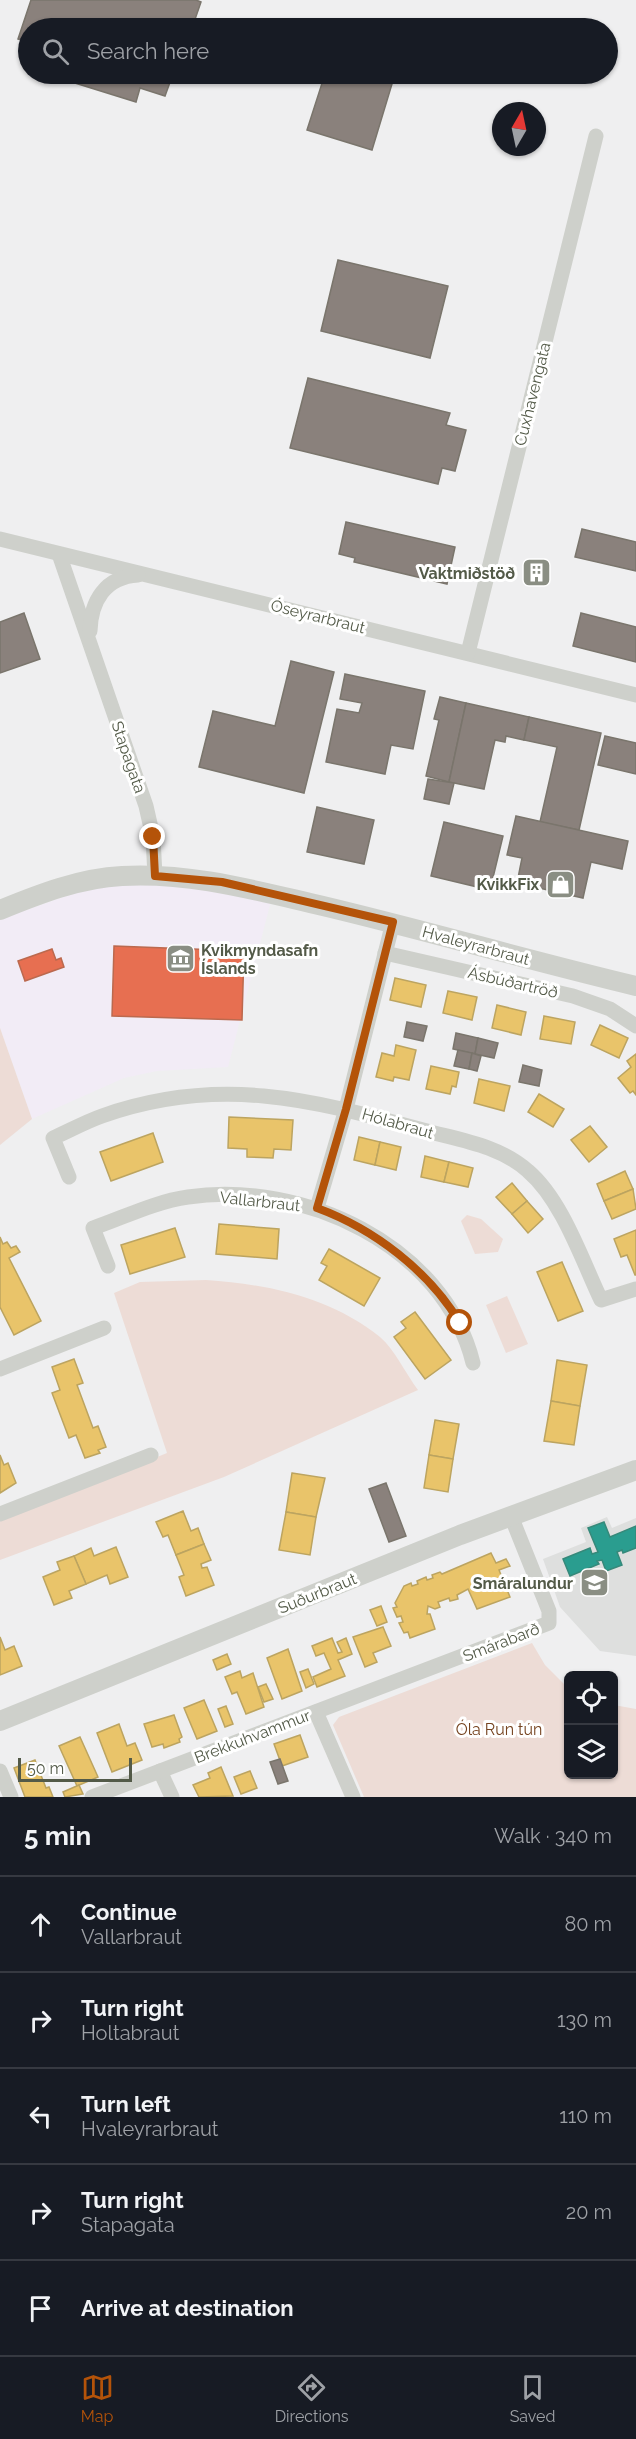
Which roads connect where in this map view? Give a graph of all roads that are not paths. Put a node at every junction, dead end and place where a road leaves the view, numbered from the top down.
1 (596, 136) dead end
2 (0, 539) edge
3 (59, 554) junction
4 (147, 575) junction
5 (89, 641) junction
6 (468, 652) junction
7 (636, 695) edge
8 (155, 876) junction
9 (0, 910) edge
10 (393, 922) junction
11 (385, 952) junction
12 (636, 986) edge
13 (636, 1026) edge
14 (346, 1109) junction
15 (69, 1177) dead end
16 (317, 1208) junction
17 (108, 1266) dead end
18 (636, 1289) edge
19 (104, 1328) dead end
20 (473, 1363) dead end
21 (0, 1369) edge
22 (151, 1455) dead end
23 (636, 1470) edge
24 (0, 1514) edge
25 (511, 1516) junction
26 (413, 1676) joint
27 (316, 1712) junction
28 (0, 1721) edge
29 (0, 1771) edge
30 (160, 1771) junction
31 (11, 1797) edge
32 (92, 1797) edge
33 (172, 1797) edge
34 (353, 1797) edge

1 - 6 street, Cuxhavengata
2 - 3 street, Óseyrarbraut
3 - 4 street, Óseyrarbraut
3 - 5 street, Stapagata
4 - 5 street, Stapagata
4 - 6 street, Óseyrarbraut
5 - 8 street, Stapagata
6 - 7 street, Óseyrarbraut
8 - 9 street, Hvaleyrarbraut
8 - 10 street, Hvaleyrarbraut
10 - 11 street
10 - 12 street, Hvaleyrarbraut
11 - 13 street, Ásbúðartröð
11 - 14 street
14 - 15 street, Hólabraut
14 - 16 street
14 - 18 street, Hólabraut
16 - 17 street, Vallarbraut
16 - 20 street, Vallarbraut
19 - 21 street
22 - 24 street
23 - 25 street, Suðurbraut
25 - 26 street, Smárabarð
25 - 28 street, Suðurbraut
26 - 27 street, Brekkuhvammur
27 - 30 street, Brekkuhvammur
27 - 34 street
29 - 31 street
30 - 32 street, Brekkuhvammur
30 - 33 street

